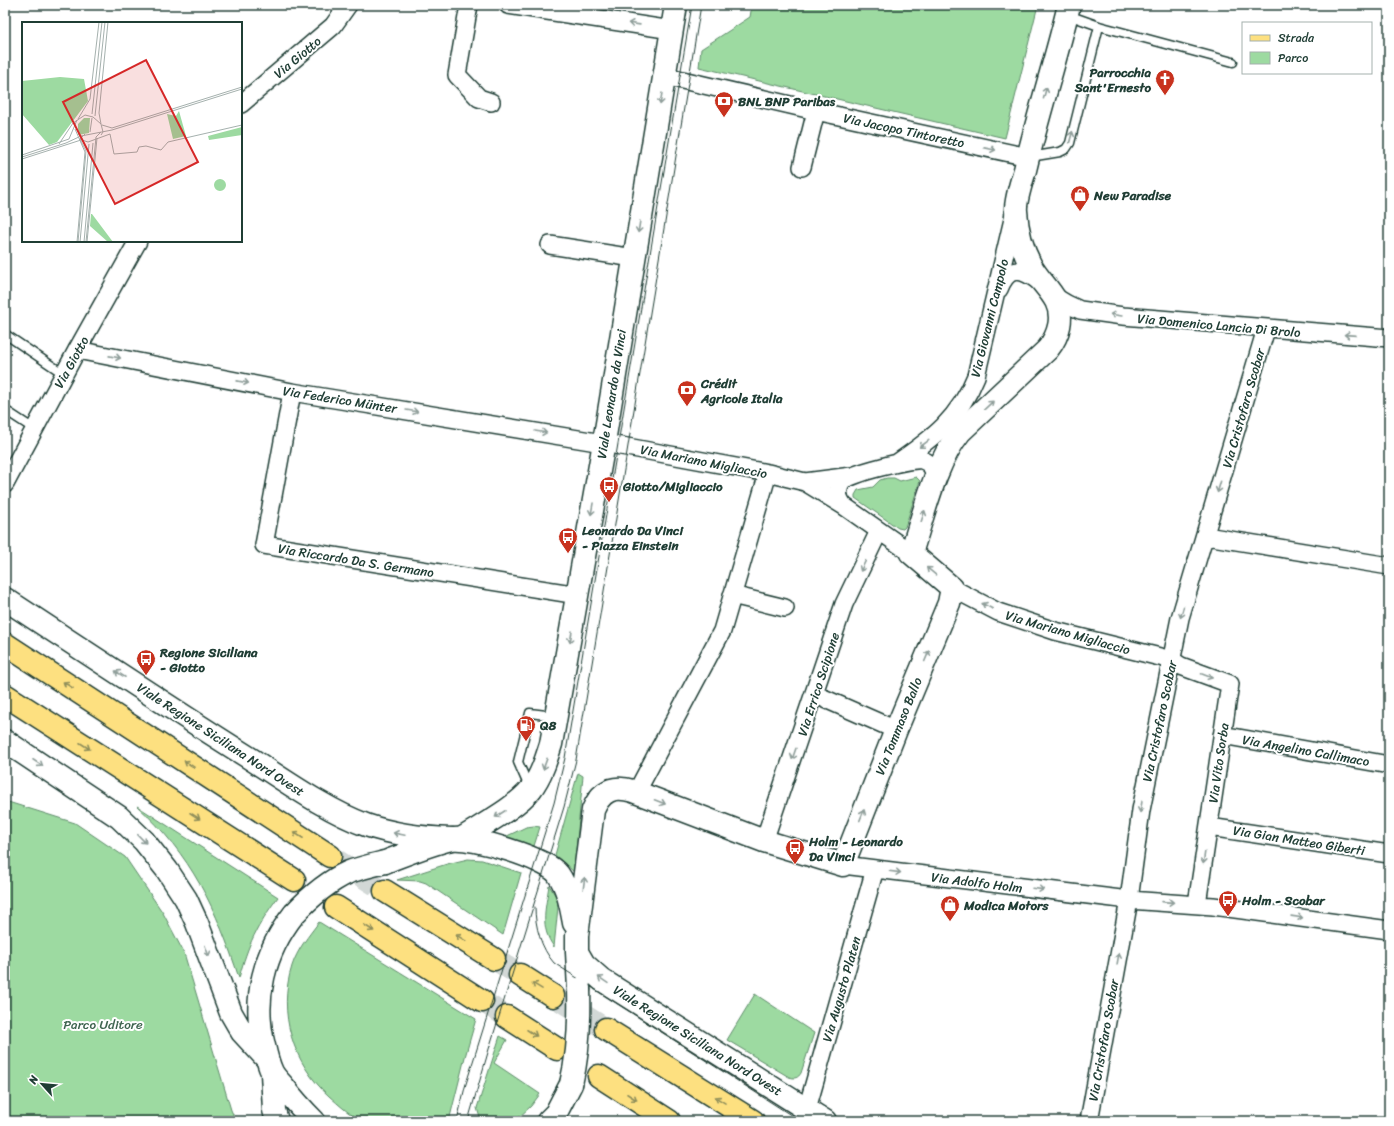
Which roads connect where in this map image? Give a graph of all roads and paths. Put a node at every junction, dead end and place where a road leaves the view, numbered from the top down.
1 (348, 5) edge
2 (469, 5) edge
3 (508, 5) edge
4 (676, 5) edge
5 (1068, 10) edge
6 (1099, 26) junction
7 (672, 30) junction
8 (1233, 62) dead end
9 (664, 76) junction
10 (490, 102) dead end
11 (242, 103) edge
12 (816, 111) junction
13 (1028, 157) junction
14 (802, 167) dead end
15 (1015, 209) junction
16 (137, 242) edge
17 (550, 246) dead end
18 (634, 258) junction
19 (1047, 289) junction
20 (992, 306) junction
21 (1266, 329) junction
22 (5, 334) edge
23 (1389, 338) edge
24 (77, 350) junction
25 (64, 374) junction
26 (292, 392) junction
27 (5, 410) edge
28 (955, 426) junction
29 (34, 430) junction
30 (604, 442) junction
31 (897, 463) junction
32 (768, 473) junction
33 (852, 476) junction
34 (805, 482) junction
35 (934, 482) junction
36 (5, 484) edge
37 (844, 506) junction
38 (880, 531) junction
39 (1204, 539) junction
40 (911, 553) junction
41 (1389, 566) edge
42 (952, 588) junction
43 (578, 595) junction
44 (732, 595) junction
45 (5, 599) edge
46 (785, 608) dead end
47 (5, 644) edge
48 (1172, 660) junction
49 (814, 694) junction
50 (5, 695) edge
51 (896, 730) junction
52 (1222, 735) junction
53 (5, 741) edge
54 (1389, 765) edge
55 (630, 790) junction
56 (1209, 827) junction
57 (457, 839) junction
58 (764, 841) junction
59 (1389, 854) edge
60 (330, 856) tunnel mouth
61 (843, 865) junction
62 (875, 869) junction
63 (294, 880) dead end
64 (385, 891) tunnel mouth
65 (1129, 900) junction
66 (1197, 904) junction
67 (336, 907) dead end
68 (1389, 930) edge
69 (577, 944) junction
70 (494, 959) tunnel mouth
71 (520, 975) tunnel mouth
72 (553, 996) tunnel mouth
73 (482, 1001) tunnel mouth
74 (507, 1017) tunnel mouth
75 (606, 1029) tunnel mouth
76 (557, 1049) dead end
77 (270, 1066) junction
78 (599, 1076) dead end
79 (806, 1109) junction
80 (277, 1121) edge
81 (314, 1121) edge
82 (548, 1121) edge
83 (669, 1121) edge
84 (753, 1121) edge
85 (825, 1121) edge
86 (1089, 1121) edge

1 - 11 street, Via Giotto
2 - 10 street
7 -> 3 street
4 - 7 street, Viale Leonardo da Vinci
5 - 6 lane
13 -> 5 street, Via Giovanni Campolo
6 - 8 lane
13 -> 6 lane
7 - 9 street, Viale Leonardo da Vinci
9 - 12 street, Via Jacopo Tintoretto
9 -> 18 street, Viale Leonardo da Vinci
12 -> 13 street, Via Jacopo Tintoretto
12 - 14 street
13 - 15 street, Via Giovanni Campolo
15 - 19 street, Via Giovanni Campolo
15 - 20 street, Via Giovanni Campolo
16 - 24 street, Via Giotto
17 - 18 street
18 - 30 street, Viale Leonardo da Vinci
19 - 20 street, Via Domenico Lancia Di Brolo
21 -> 19 street, Via Domenico Lancia Di Brolo
28 -> 19 street, Via Giovanni Campolo
20 - 28 street, Via Giovanni Campolo
23 -> 21 street, Via Domenico Lancia Di Brolo
21 -> 39 street, Via Cristofaro Scobar
22 - 25 lane
24 - 25 street, Via Giotto
24 -> 26 street, Via Federico Münter
25 - 29 street, Via Giotto
26 -> 30 street, Via Federico Münter
26 - 43 street, Via Riccardo Da S. Germano
27 - 29 lane
28 -> 31 street
28 - 35 street
29 - 36 street, Via Giotto
30 - 32 street, Via Mariano Migliaccio
30 -> 43 street, Viale Leonardo da Vinci
31 - 33 street
31 - 35 street
32 - 34 street, Via Mariano Migliaccio
32 - 44 street
33 - 34 street
33 - 37 street
34 - 37 street
40 -> 35 street
37 - 38 street
38 - 40 street
38 -> 49 street, Via Errico Scipione
39 - 41 street
39 -> 48 street, Via Cristofaro Scobar
42 -> 40 street, Via Mariano Migliaccio
48 -> 42 street, Via Mariano Migliaccio
51 -> 42 street, Via Tommaso Ballo
43 -> 57 street, Viale Leonardo da Vinci
44 - 46 street
44 - 55 street
57 -> 45 street, Viale Regione Siciliana Nord Ovest
60 -> 47 main road
48 -> 52 street, Via Vito Sorba
48 -> 65 street, Via Cristofaro Scobar
49 - 51 street
49 -> 58 street, Via Errico Scipione
50 -> 63 main road
61 -> 51 street, Via Tommaso Ballo
52 - 54 street, Via Angelino Callimaco
52 - 56 street, Via Vito Sorba
53 -> 77 street
55 -> 58 street, Via Adolfo Holm
69 -> 55 street
56 - 59 street, Via Gian Matteo Giberti
56 -> 66 street, Via Vito Sorba
57 - 69 street, Viale Regione Siciliana Nord Ovest
57 - 77 street, Viale Leonardo da Vinci, bridge
58 - 61 street, Via Adolfo Holm
61 - 62 street, Via Adolfo Holm
62 -> 65 street, Via Adolfo Holm
62 - 79 street, Via Augusto Platen
70 -> 64 main road
65 -> 66 street, Via Adolfo Holm
86 -> 65 street, Via Cristofaro Scobar
66 -> 68 street, Via Adolfo Holm
67 -> 73 main road
79 -> 69 street, Viale Regione Siciliana Nord Ovest
69 - 82 street, bridge
72 -> 71 main road
74 -> 76 main road
84 -> 75 main road
77 - 80 street
77 - 81 street
78 -> 83 main road
79 - 85 street, Viale Regione Siciliana Nord Ovest

